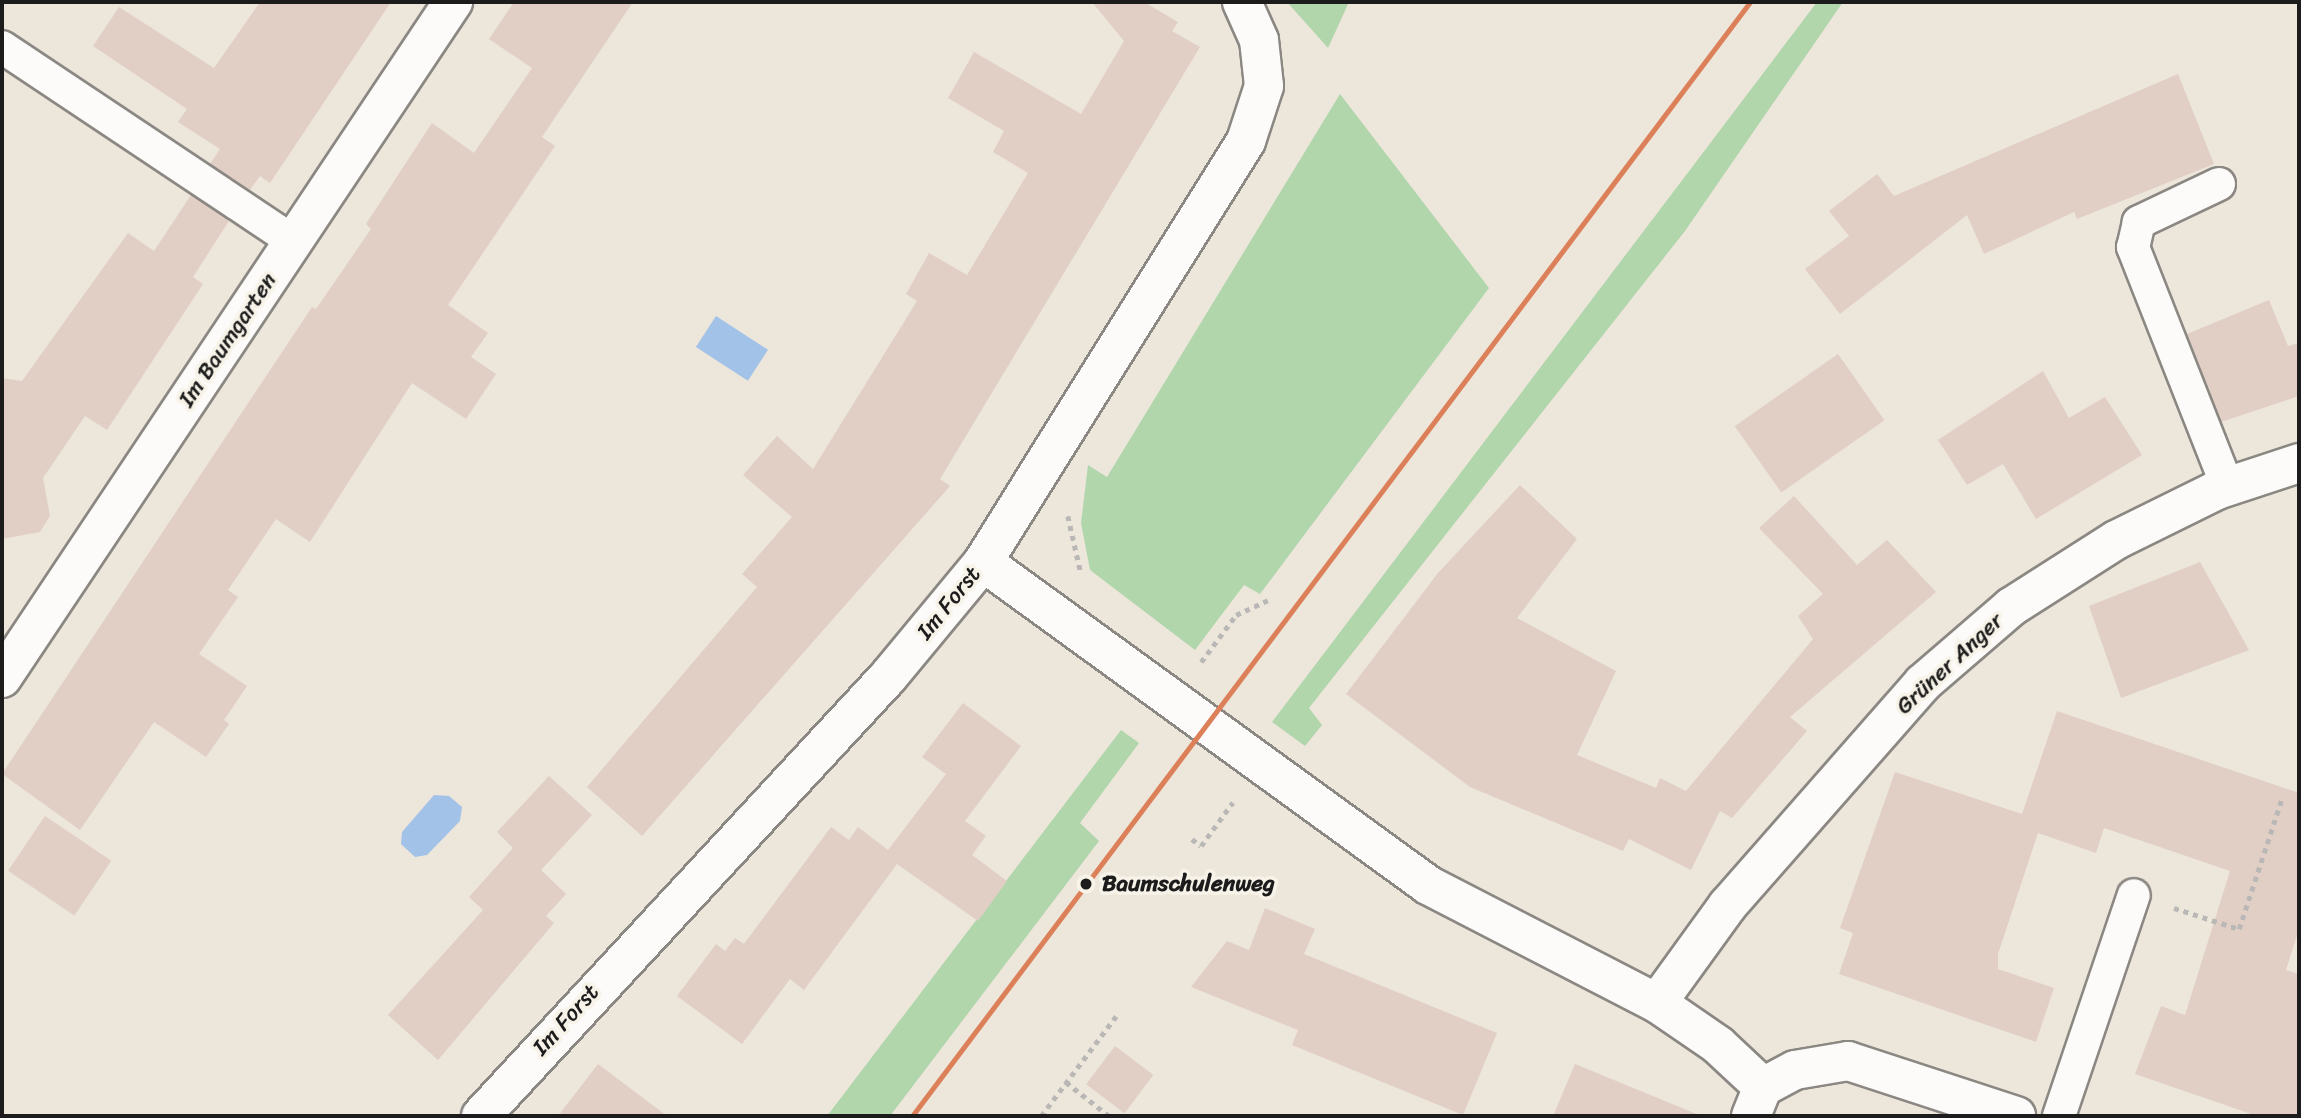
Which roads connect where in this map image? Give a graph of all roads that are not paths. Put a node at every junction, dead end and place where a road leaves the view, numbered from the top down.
1 (453, 2) edge
2 (1242, 2) edge
3 (2, 47) edge
4 (2219, 184) dead end
5 (293, 242) junction
6 (2299, 463) edge
7 (2227, 486) junction
8 (983, 562) junction
9 (2, 678) edge
10 (2134, 895) road end
11 (1657, 1003) junction
12 (1757, 1102) edge
13 (481, 1116) edge
14 (2016, 1116) edge
15 (2059, 1116) edge

1 - 5 street, Im Baumgarten
2 - 8 street, Im Forst
3 - 5 lane
4 - 7 lane
5 - 9 street, Im Baumgarten
6 - 7 street, Grüner Anger
7 - 11 street, Grüner Anger
8 - 11 street
8 - 13 street, Im Forst
10 - 15 lane
11 - 12 street
12 - 14 street

